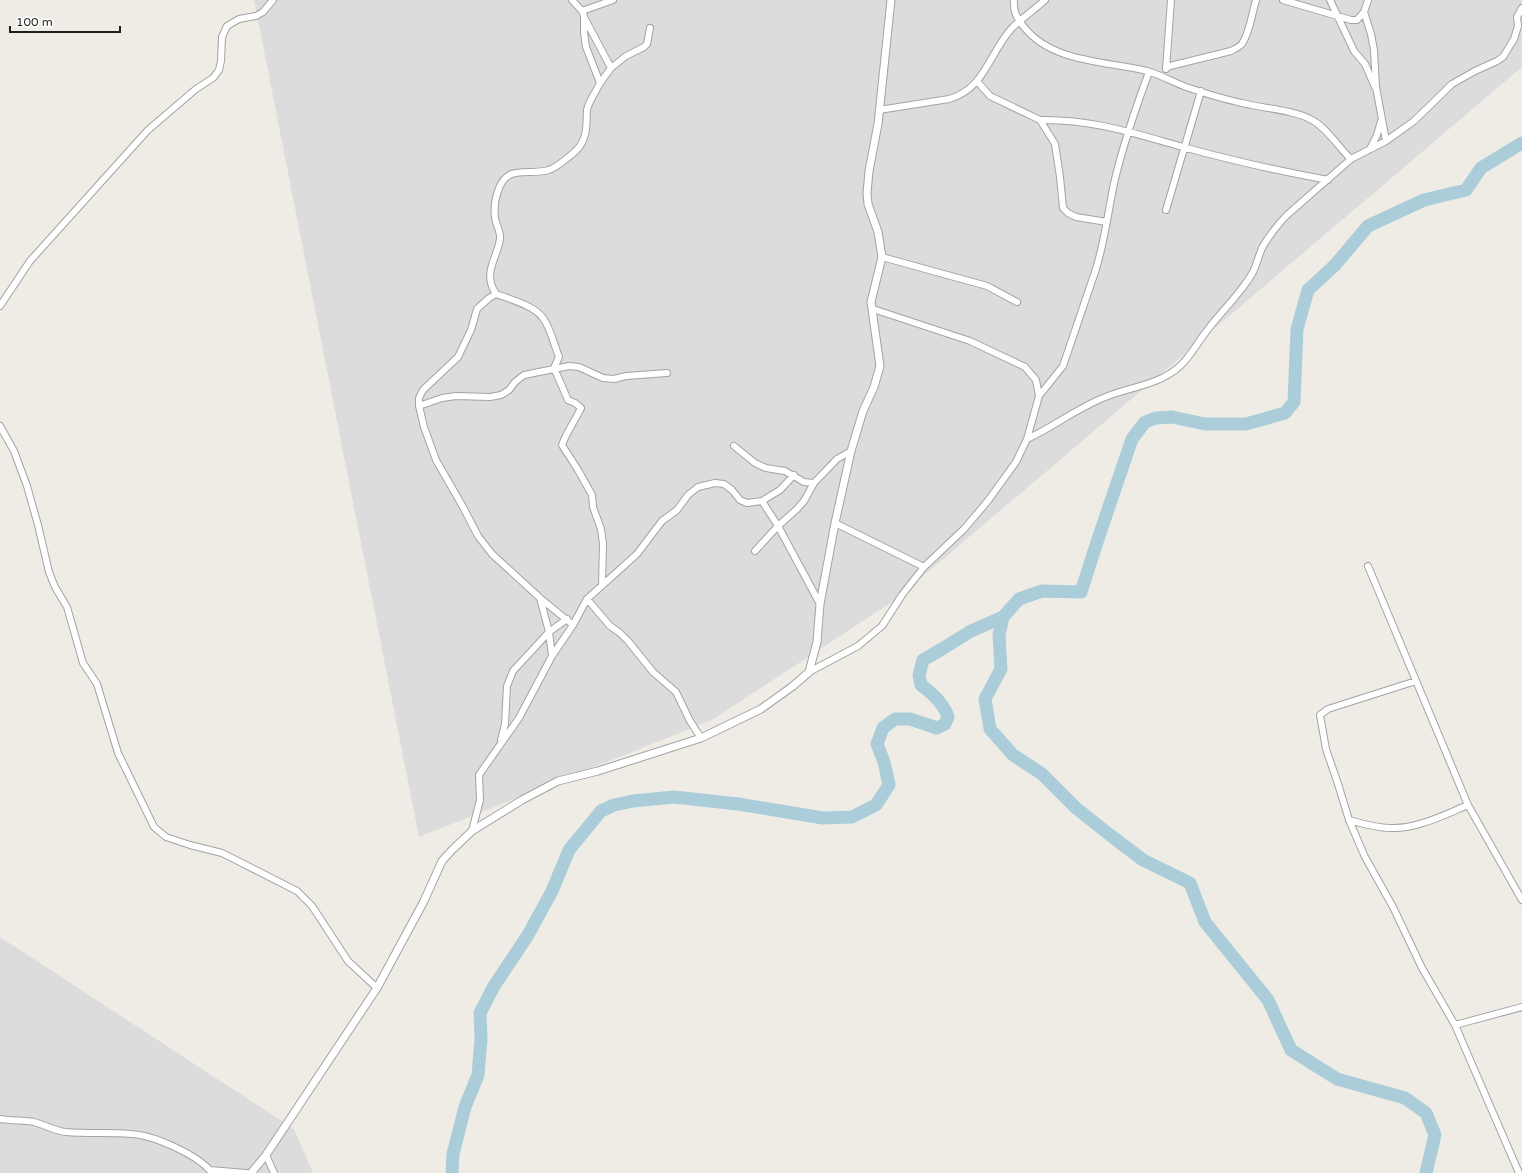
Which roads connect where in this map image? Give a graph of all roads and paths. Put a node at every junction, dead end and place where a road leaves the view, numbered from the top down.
1 (273, 0) edge
2 (572, 0) edge
3 (613, 0) edge
4 (891, 0) edge
5 (1014, 0) edge
6 (1045, 0) edge
7 (1171, 0) edge
8 (1256, 0) edge
9 (1284, 0) edge
10 (1330, 0) edge
11 (1368, 0) edge
12 (1522, 8) edge
13 (1364, 12) junction
14 (583, 13) junction
15 (1337, 15) junction
16 (1020, 21) junction
17 (650, 28) dead end
18 (1166, 67) junction
19 (611, 68) junction
20 (1149, 72) junction
21 (1164, 76) junction
22 (977, 81) junction
23 (600, 83) junction
24 (1376, 87) junction
25 (1200, 91) junction
26 (879, 110) junction
27 (1040, 120) junction
28 (1382, 120) junction
29 (1128, 131) junction
30 (1386, 141) junction
31 (1184, 147) junction
32 (1370, 149) junction
33 (1350, 160) junction
34 (1328, 180) junction
35 (1166, 210) dead end
36 (1107, 222) junction
37 (882, 257) junction
38 (496, 294) junction
39 (1017, 302) dead end
40 (0, 306) edge
41 (873, 309) junction
42 (554, 368) junction
43 (667, 373) dead end
44 (1039, 396) junction
45 (419, 406) junction
46 (0, 426) edge
47 (1028, 439) junction
48 (734, 446) dead end
49 (851, 452) junction
50 (794, 475) junction
51 (814, 483) junction
52 (762, 501) junction
53 (835, 523) junction
54 (778, 526) junction
55 (755, 551) dead end
56 (1368, 566) dead end
57 (924, 567) junction
58 (602, 585) junction
59 (540, 598) junction
60 (588, 599) junction
61 (820, 604) junction
62 (566, 619) junction
63 (573, 625) junction
64 (548, 632) junction
65 (552, 656) junction
66 (810, 672) junction
67 (1416, 682) junction
68 (701, 738) junction
69 (500, 744) junction
70 (1468, 805) junction
71 (1349, 820) junction
72 (472, 831) junction
73 (1522, 900) edge
74 (377, 988) junction
75 (1522, 1007) edge
76 (1455, 1025) junction
77 (0, 1118) edge
78 (266, 1155) junction
79 (211, 1172) edge
80 (246, 1173) edge
81 (250, 1173) edge
82 (274, 1173) edge
83 (1519, 1173) edge

1 - 40 street
2 - 14 street
3 - 14 street
4 - 26 street
5 - 16 street
6 - 16 street
7 - 18 street
8 - 18 street
9 - 15 street
10 - 15 street
11 - 13 street
12 - 30 street
13 - 15 street
13 - 24 street
14 - 19 street
14 - 23 street
15 - 24 street
16 - 20 street
16 - 22 street
17 - 19 street
18 - 21 street
19 - 23 street
20 - 21 street
20 - 29 street
21 - 25 street
22 - 26 street
22 - 27 street
23 - 38 street
24 - 28 street
25 - 31 street
25 - 33 street
26 - 37 street
27 - 29 street
27 - 36 street
28 - 30 street
28 - 32 street
29 - 31 street
29 - 36 street
30 - 32 street
31 - 34 street
31 - 35 street
32 - 33 street
33 - 34 street
34 - 47 street
36 - 44 street
37 - 39 street
37 - 41 street
38 - 42 street
38 - 45 street
41 - 44 street
41 - 49 street
42 - 43 street
42 - 45 street
42 - 58 street
44 - 47 street
45 - 59 street
46 - 74 street
47 - 57 street
48 - 50 street
49 - 51 street
49 - 53 street
50 - 51 street
50 - 52 street
51 - 54 street
52 - 54 street
52 - 58 street
53 - 57 street
53 - 61 street
54 - 55 street
54 - 61 street
56 - 67 street
57 - 66 street
58 - 60 street
59 - 62 street
59 - 64 street
60 - 63 street
60 - 68 street
61 - 66 street
62 - 63 street
62 - 64 street
63 - 65 street
64 - 65 street
64 - 69 street
65 - 69 street
66 - 68 street
67 - 70 street
67 - 71 street
68 - 72 street
69 - 72 street
70 - 71 street
70 - 73 street
71 - 76 street
72 - 74 street
74 - 78 street
75 - 76 street
76 - 83 street
77 - 79 street
78 - 81 street
78 - 82 street
79 - 80 street

